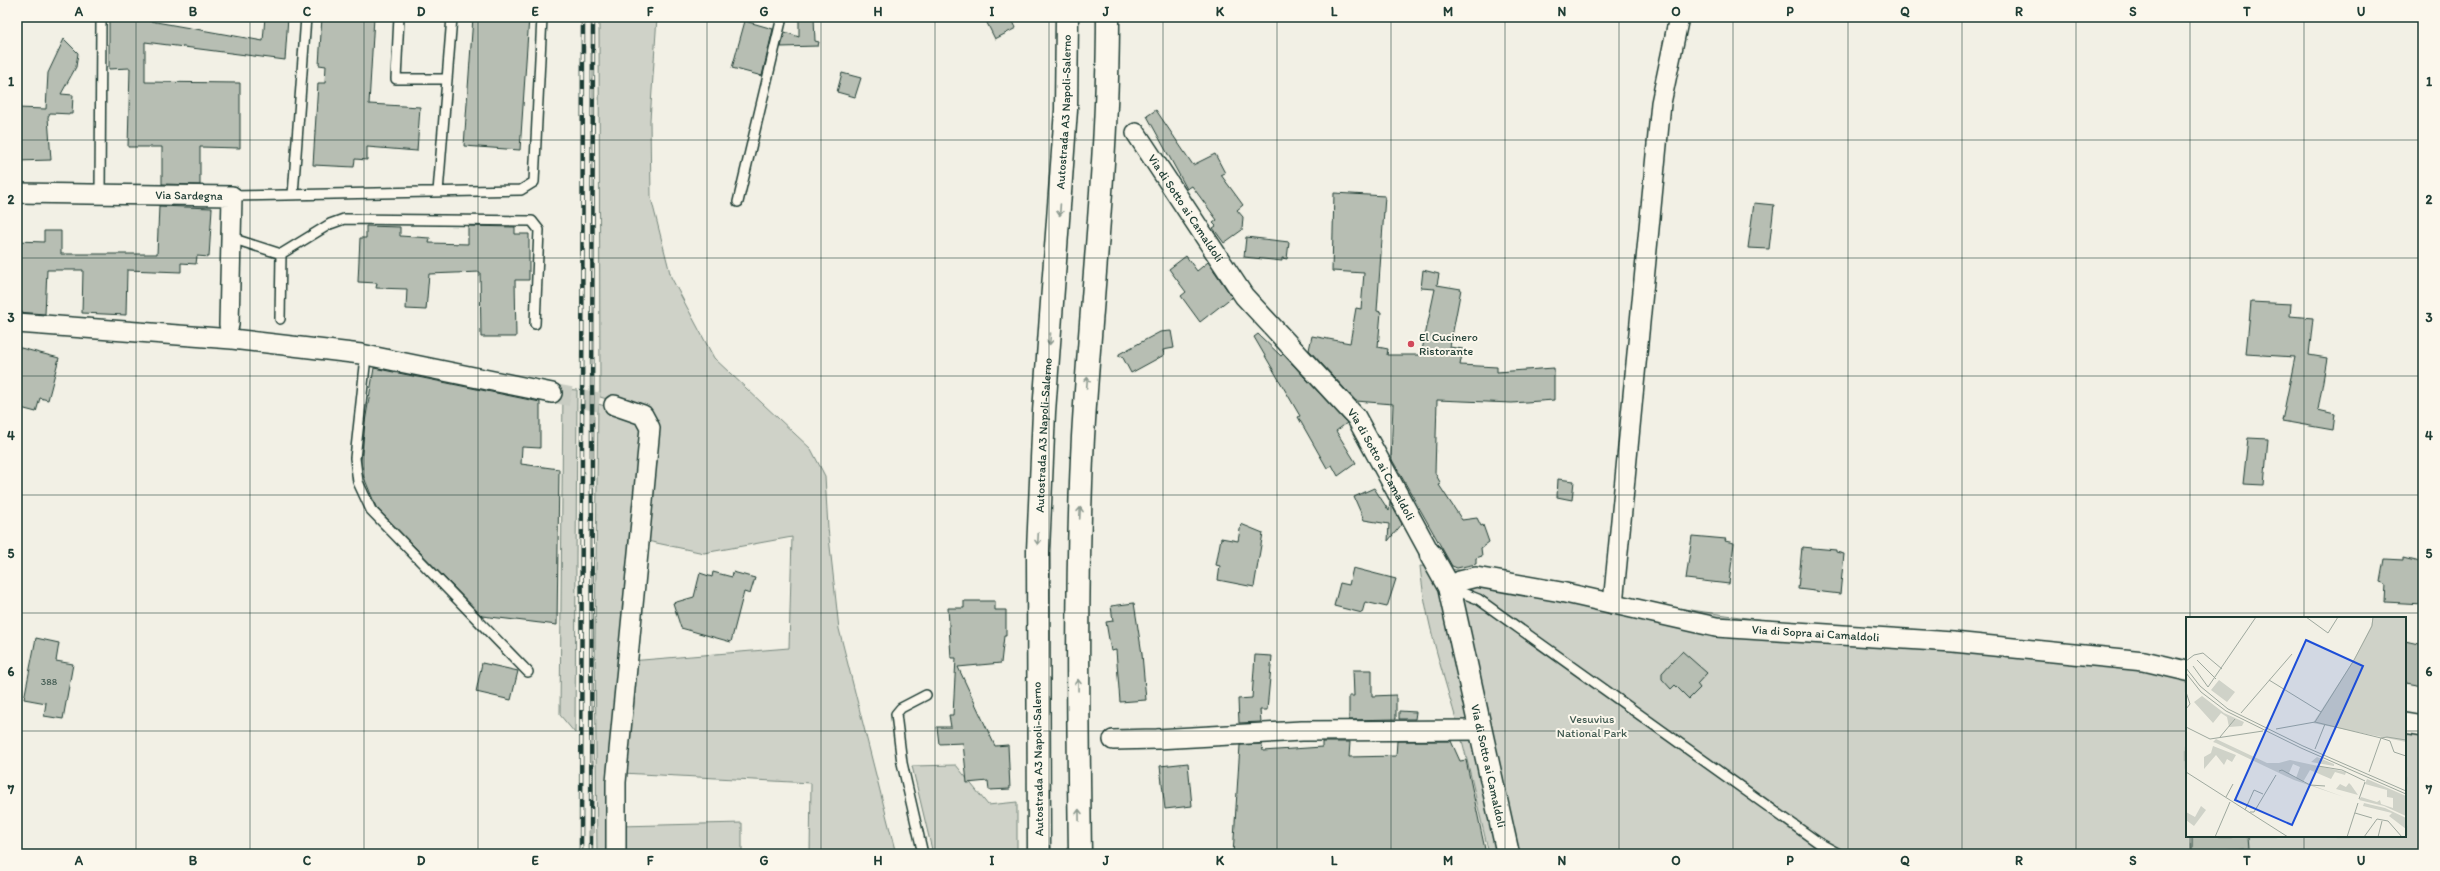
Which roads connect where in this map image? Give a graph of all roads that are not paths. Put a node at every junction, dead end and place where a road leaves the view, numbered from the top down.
1 (306, 17) edge
2 (399, 17) edge
3 (452, 17) edge
4 (542, 17) edge
5 (782, 17) edge
6 (1067, 17) edge
7 (1108, 17) edge
8 (1679, 17) edge
9 (101, 21) dead end
10 (447, 79) junction
11 (1136, 133) dead end
12 (438, 192) junction
13 (17, 193) edge
14 (100, 194) junction
15 (292, 194) junction
16 (232, 196) junction
17 (738, 202) dead end
18 (231, 238) junction
19 (281, 254) junction
20 (280, 319) dead end
21 (17, 323) edge
22 (535, 324) dead end
23 (229, 325) dead end
24 (361, 354) junction
25 (552, 393) tunnel mouth
26 (614, 405) tunnel mouth
27 (1431, 555) joint
28 (1449, 587) junction
29 (1613, 604) junction
30 (2186, 671) edge
31 (528, 672) dead end
32 (926, 695) dead end
33 (2406, 723) edge
34 (2423, 726) edge
35 (1480, 730) junction
36 (1113, 740) dead end
37 (616, 854) edge
38 (923, 854) edge
39 (1039, 854) edge
40 (1080, 854) edge
41 (1508, 854) edge
42 (1839, 854) edge

1 - 15 lane
2 - 10 lane
3 - 10 lane
4 - 12 lane
5 - 17 lane
6 -> 39 main road, Autostrada A3 Napoli-Salerno
40 -> 7 main road
8 - 29 street
9 - 14 lane
10 - 12 lane
11 - 27 street, Via di Sotto ai Camaldoli
12 - 15 lane
13 - 14 street, Via Sardegna
14 - 16 street, Via Sardegna
15 - 16 lane
16 - 18 street, Via Sardegna
18 - 19 lane
18 - 23 street, Via Sardegna
19 - 20 lane
19 - 22 lane
21 - 24 street
24 - 25 street
24 - 31 lane
26 - 37 street
27 - 28 main road, Via di Sotto ai Camaldoli
28 - 29 street, Via di Sopra ai Camaldoli
28 - 35 main road, Via di Sotto ai Camaldoli
28 - 42 lane
29 - 30 street, Via di Sopra ai Camaldoli
32 - 38 lane
33 - 34 street
35 - 36 street
35 - 41 main road, Via di Sotto ai Camaldoli

